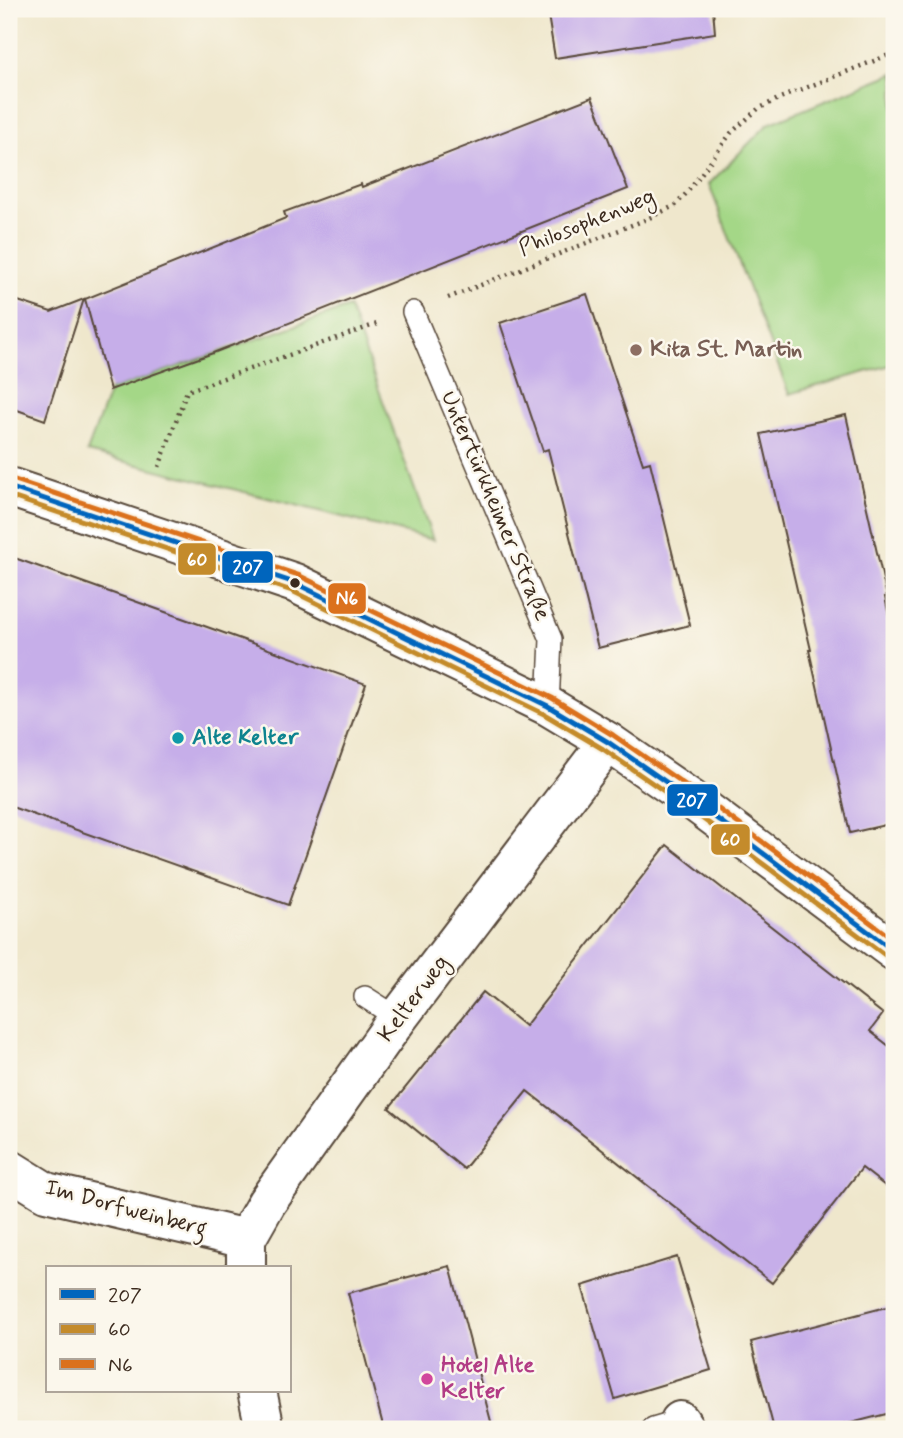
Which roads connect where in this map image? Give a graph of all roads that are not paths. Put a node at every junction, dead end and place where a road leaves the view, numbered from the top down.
1 (413, 312) road end
2 (9, 487) edge
3 (548, 706) junction
4 (608, 742) junction
5 (894, 951) edge
6 (365, 998) dead end
7 (398, 1018) junction
8 (9, 1169) edge
9 (246, 1254) edge
10 (257, 1392) edge
11 (265, 1429) edge

1 - 3 lane, Untertürkheimer Straße
2 - 3 main road
3 - 4 main road
4 - 5 main road
4 - 7 main road, Kelterweg
6 - 7 lane
7 - 9 main road, Kelterweg
8 - 9 main road, Im Dorfweinberg
10 - 11 main road

